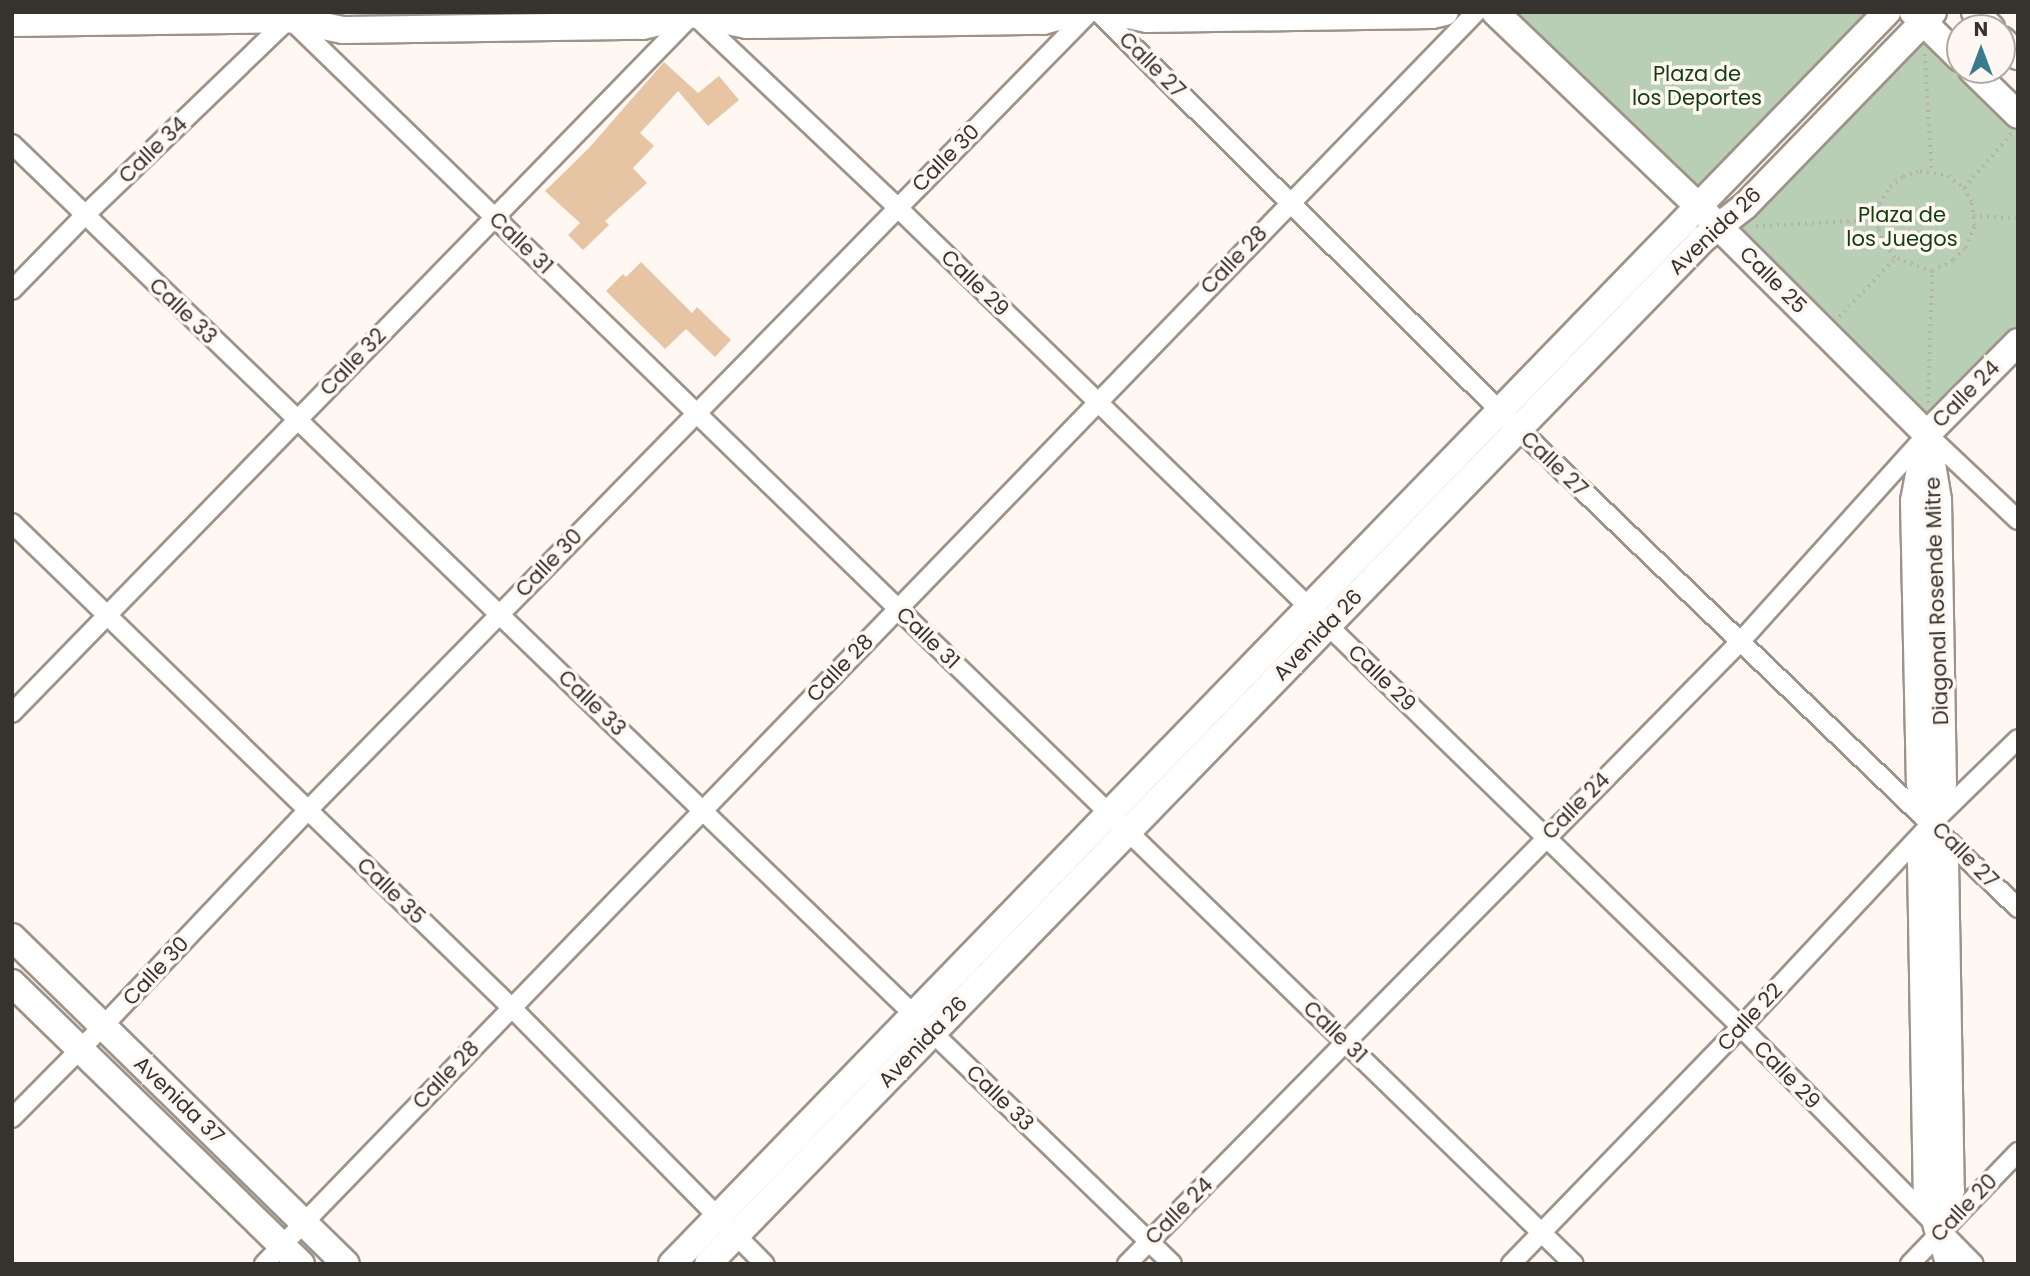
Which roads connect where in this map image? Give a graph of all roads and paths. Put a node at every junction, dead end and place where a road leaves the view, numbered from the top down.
1 (317, 12) edge
2 (1077, 12) edge
3 (1090, 12) edge
4 (1098, 12) edge
5 (1114, 12) edge
6 (1445, 12) edge
7 (1476, 12) edge
8 (1495, 12) edge
9 (1887, 12) edge
10 (693, 13) edge
11 (289, 15) edge
12 (1923, 16) edge
13 (12, 23) edge
14 (1946, 42) edge
15 (1986, 84) edge
16 (2018, 115) edge
17 (2018, 126) edge
18 (12, 144) edge
19 (1932, 171) junction
20 (1964, 188) junction
21 (1291, 202) junction
22 (897, 206) junction
23 (1699, 206) junction
24 (85, 215) junction
25 (494, 216) junction
26 (1973, 216) junction
27 (2018, 218) edge
28 (1877, 220) junction
29 (1720, 227) junction
30 (1895, 258) junction
31 (1932, 272) junction
32 (12, 290) edge
33 (1825, 331) junction
34 (2018, 342) edge
35 (1097, 402) junction
36 (696, 413) junction
37 (1509, 420) junction
38 (296, 421) junction
39 (1927, 434) junction
40 (2018, 520) edge
41 (12, 523) edge
42 (898, 608) junction
43 (500, 614) junction
44 (107, 616) junction
45 (1318, 617) junction
46 (1740, 642) junction
47 (12, 713) edge
48 (2018, 739) edge
49 (308, 810) junction
50 (703, 810) junction
51 (1119, 822) junction
52 (1932, 823) junction
53 (1545, 837) junction
54 (2018, 908) edge
55 (12, 937) edge
56 (12, 983) edge
57 (511, 1007) junction
58 (923, 1023) junction
59 (103, 1026) junction
60 (1741, 1027) junction
61 (1345, 1042) junction
62 (81, 1049) junction
63 (12, 1118) edge
64 (2018, 1152) edge
65 (304, 1223) junction
66 (726, 1227) junction
67 (1542, 1233) junction
68 (1940, 1233) junction
69 (1149, 1241) junction
70 (282, 1258) edge
71 (346, 1264) edge
72 (672, 1264) edge
73 (708, 1264) edge
74 (764, 1264) edge
75 (1128, 1264) edge
76 (1172, 1264) edge
77 (1511, 1264) edge
78 (1574, 1264) edge
79 (1910, 1264) edge
80 (1931, 1264) edge
81 (1949, 1264) edge
82 (1974, 1264) edge

1 - 11 main road
2 - 10 main road
3 - 22 street, Calle 30
4 - 21 street, Calle 27
5 - 6 main road
7 - 21 street, Calle 28
8 - 23 main road, Calle 25
9 - 23 main road, Avenida 26
10 - 11 main road
10 - 22 street, Calle 29
10 - 25 street, Calle 32
11 - 13 main road
11 - 24 street, Calle 34
11 - 25 street, Calle 31
12 - 14 main road
12 - 19 path
12 - 29 main road, Avenida 26
15 - 16 main road
17 - 20 path
18 - 24 street, Calle 33
19 - 20 path
19 - 28 path
20 - 26 path
21 - 35 street, Calle 28
21 - 37 street, Calle 27
22 - 35 street, Calle 29
22 - 36 street, Calle 30
23 - 29 main road, Calle 25
23 - 37 main road, Avenida 26
24 - 32 street, Calle 34
24 - 38 street, Calle 33
25 - 36 street, Calle 31
25 - 38 street, Calle 32
26 - 27 path
26 - 31 path
28 - 29 path
28 - 30 path
29 - 33 main road, Calle 25
29 - 37 main road, Avenida 26
30 - 31 path
30 - 33 path
31 - 39 path
33 - 39 main road, Calle 25
34 - 39 main road, Calle 24
35 - 42 street, Calle 28
35 - 45 street, Calle 29
36 - 42 street, Calle 31
36 - 43 street, Calle 30
37 - 45 main road, Avenida 26
37 - 46 street, Calle 27
38 - 43 street, Calle 33
38 - 44 street, Calle 32
39 - 40 street, Calle 25
39 - 46 street, Calle 24
39 - 52 main road, Diagonal Rosende Mitre
41 - 44 street, Calle 35
42 - 50 street, Calle 28
42 - 51 street, Calle 31
43 - 49 street, Calle 30
43 - 50 street, Calle 33
44 - 47 street, Calle 32
44 - 49 street, Calle 35
45 - 51 main road, Avenida 26
45 - 53 street, Calle 29
46 - 52 street, Calle 27
46 - 53 street, Calle 24
48 - 52 street, Calle 22
49 - 57 street, Calle 35
49 - 59 street, Calle 30
50 - 57 street, Calle 28
50 - 58 street, Calle 33
51 - 58 main road, Avenida 26
51 - 61 street, Calle 31
52 - 54 street, Calle 27
52 - 60 street, Calle 22
52 - 68 main road
53 - 60 street, Calle 29
53 - 61 street, Calle 24
55 - 59 main road, Avenida 37
56 - 62 main road, Avenida 37
57 - 65 street, Calle 28
57 - 66 street, Calle 35
58 - 66 main road, Avenida 26
58 - 69 street, Calle 33
59 - 62 street, Calle 30
59 - 65 main road, Avenida 37
60 - 67 street, Calle 22
60 - 68 street, Calle 29
61 - 67 street, Calle 31
61 - 69 street, Calle 24
62 - 63 street, Calle 30
62 - 70 main road, Avenida 37
64 - 68 street, Calle 20
65 - 70 street, Calle 28
65 - 71 main road, Avenida 37
66 - 72 main road, Avenida 26
66 - 73 main road, Avenida 26
66 - 74 street, Calle 35
67 - 77 street, Calle 22
67 - 78 street, Calle 31
68 - 79 street, Calle 20
68 - 80 main road
68 - 81 main road
68 - 82 street, Calle 29
69 - 75 street, Calle 24
69 - 76 street, Calle 33

